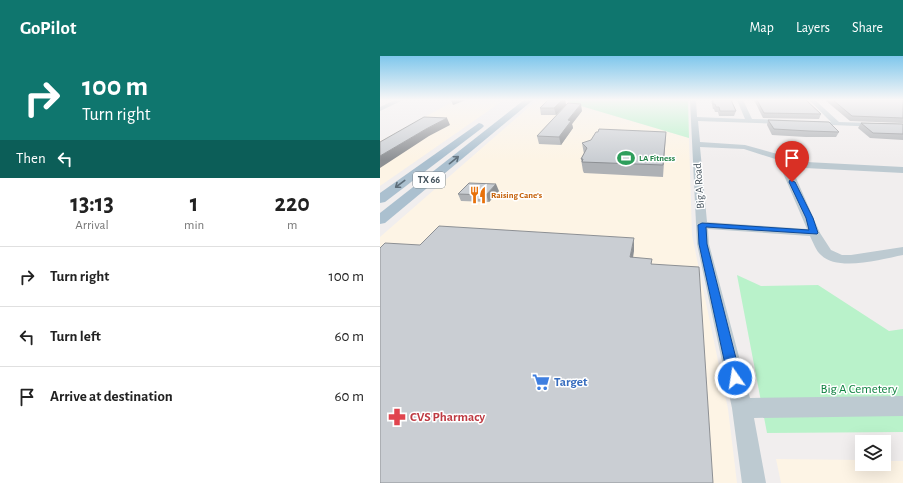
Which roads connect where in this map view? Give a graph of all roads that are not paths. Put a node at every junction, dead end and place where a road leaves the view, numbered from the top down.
1 (505, 120) edge
2 (694, 120) edge
3 (749, 120) edge
4 (833, 120) edge
5 (797, 122) edge
6 (805, 122) edge
7 (500, 124) junction
8 (837, 124) junction
9 (900, 126) edge
10 (696, 148) junction
11 (797, 164) junction
12 (903, 170) edge
13 (380, 199) edge
14 (380, 220) edge
15 (702, 221) junction
16 (812, 228) junction
17 (903, 251) edge
18 (903, 406) edge
19 (742, 408) junction
20 (754, 483) edge

1 - 7 main road, TX 66
2 - 10 street, Big A Road
3 - 5 street
4 - 8 street
6 - 8 street
7 -> 13 main road, TX 66
14 -> 7 main road, TX 66
8 - 9 street
10 - 11 street
10 - 15 street, Big A Road
11 - 12 street
11 - 16 street
15 - 16 street
15 - 19 street, Big A Road
16 - 17 street
18 - 19 street
19 - 20 street, Big A Road

